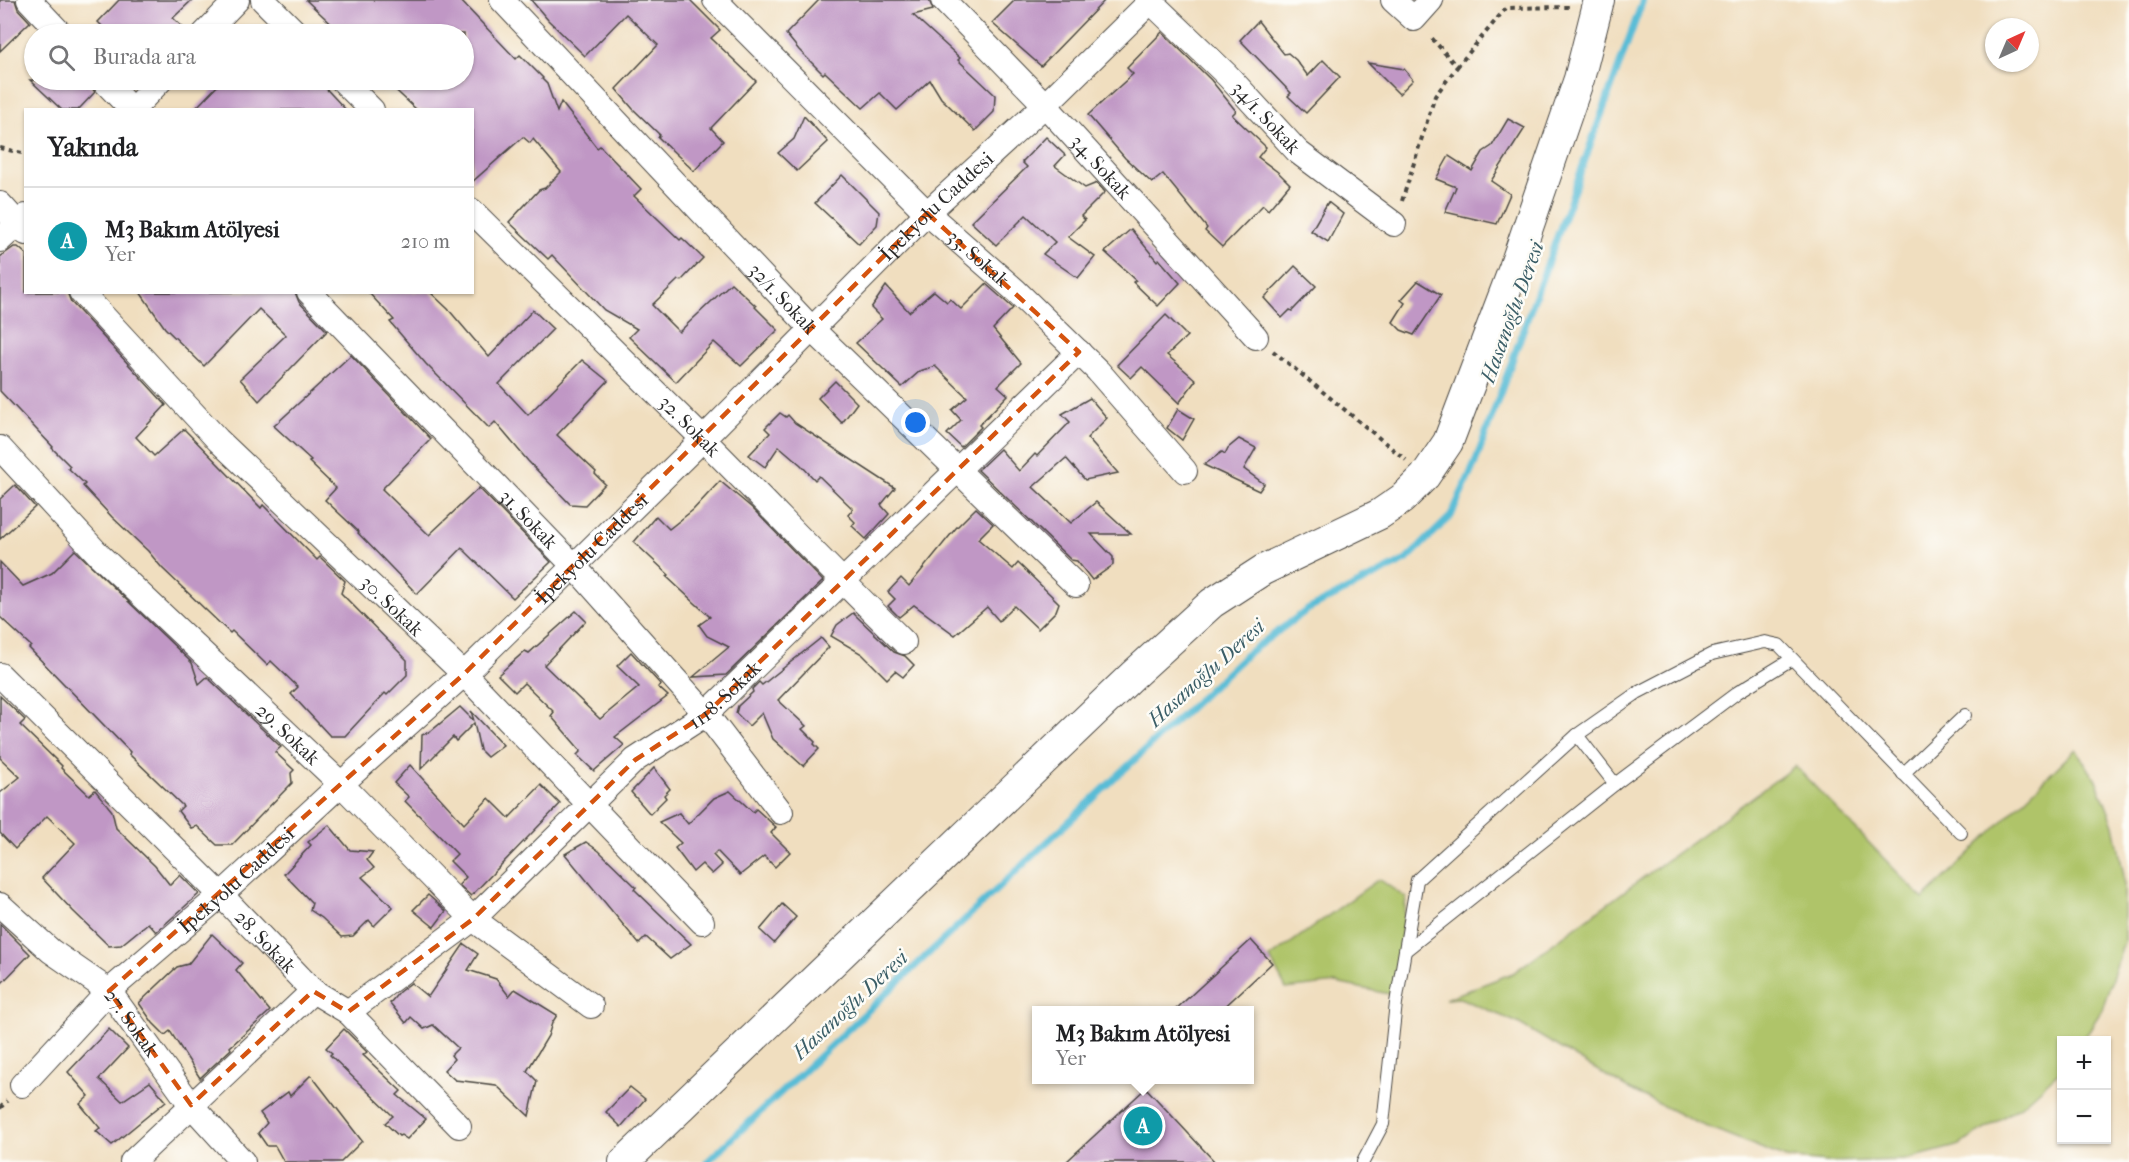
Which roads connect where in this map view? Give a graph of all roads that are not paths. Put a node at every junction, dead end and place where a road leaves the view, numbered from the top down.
1 (29, 0) edge
2 (237, 0) edge
3 (263, 0) edge
4 (502, 0) edge
5 (716, 0) edge
6 (943, 0) edge
7 (1392, 0) edge
8 (1431, 0) edge
9 (1150, 1) edge
10 (1598, 3) edge
11 (52, 24) edge
12 (214, 24) edge
13 (287, 24) edge
14 (113, 90) edge
15 (151, 90) edge
16 (352, 90) edge
17 (1045, 105) junction
18 (130, 108) edge
19 (134, 108) edge
20 (370, 108) edge
21 (0, 204) edge
22 (474, 213) edge
23 (927, 213) junction
24 (1394, 224) road end
25 (17, 228) edge
26 (83, 294) edge
27 (311, 294) edge
28 (811, 328) junction
29 (1256, 337) road end
30 (1079, 352) junction
31 (703, 439) junction
32 (0, 448) edge
33 (956, 469) junction
34 (1185, 471) dead end
35 (574, 566) junction
36 (843, 582) junction
37 (1076, 585) dead end
38 (904, 642) dead end
39 (1792, 659) junction
40 (464, 674) junction
41 (0, 675) edge
42 (706, 714) junction
43 (1965, 715) dead end
44 (1577, 735) junction
45 (1904, 774) junction
46 (340, 784) junction
47 (1614, 784) junction
48 (590, 804) junction
49 (781, 812) dead end
50 (1960, 833) dead end
51 (221, 895) junction
52 (0, 904) edge
53 (473, 919) junction
54 (702, 922) dead end
55 (1406, 950) junction
56 (109, 991) junction
57 (313, 991) junction
58 (591, 1006) dead end
59 (348, 1012) junction
60 (22, 1085) dead end
61 (191, 1106) junction
62 (459, 1126) dead end
63 (132, 1162) edge
64 (243, 1162) edge
65 (624, 1162) edge
66 (1363, 1162) edge

1 - 11 street
2 - 12 street
3 - 13 street
4 - 28 street, 32/1. Sokak
5 - 23 street, 33. Sokak
6 - 17 street, 34. Sokak
7 - 8 street
9 - 17 street, İpekyolu Caddesi
9 - 24 street, 34/1. Sokak
10 - 65 street
14 - 18 street
15 - 19 street
16 - 20 street
17 - 23 street, İpekyolu Caddesi
17 - 29 street, 34. Sokak
21 - 25 street
22 - 31 street, 32. Sokak
23 - 28 street, İpekyolu Caddesi
23 - 30 street, 33. Sokak
26 - 40 street, 30. Sokak
27 - 35 street, 31. Sokak
28 - 31 street, İpekyolu Caddesi
28 - 33 street, 32/1. Sokak
30 - 33 street, 1118. Sokak
30 - 34 street, 33. Sokak
31 - 35 street, İpekyolu Caddesi
31 - 36 street, 32. Sokak
32 - 46 street, 29. Sokak
33 - 36 street, 1118. Sokak
33 - 37 street, 32/1. Sokak
35 - 40 street, İpekyolu Caddesi
35 - 42 street, 31. Sokak
36 - 38 street, 32. Sokak
36 - 42 street, 1118. Sokak
39 - 44 lane
39 - 45 lane
39 - 47 lane
40 - 46 street, İpekyolu Caddesi
40 - 48 street, 30. Sokak
41 - 51 street, 28. Sokak
42 - 48 street, 1118. Sokak
42 - 49 street, 31. Sokak
43 - 45 lane
44 - 47 lane
44 - 55 lane
45 - 50 lane
46 - 51 street, İpekyolu Caddesi
46 - 53 street, 29. Sokak
47 - 55 lane
48 - 53 street, 1118. Sokak
48 - 54 street, 30. Sokak
51 - 56 street, İpekyolu Caddesi
51 - 57 street, 28. Sokak
52 - 56 street, 27. Sokak
53 - 58 street, 29. Sokak
53 - 59 street, 1118. Sokak
55 - 66 lane
56 - 60 street, İpekyolu Caddesi
56 - 61 street, 27. Sokak
57 - 59 street, 28. Sokak
57 - 61 street
59 - 62 street, 28. Sokak
61 - 63 street
61 - 64 street, 27. Sokak

